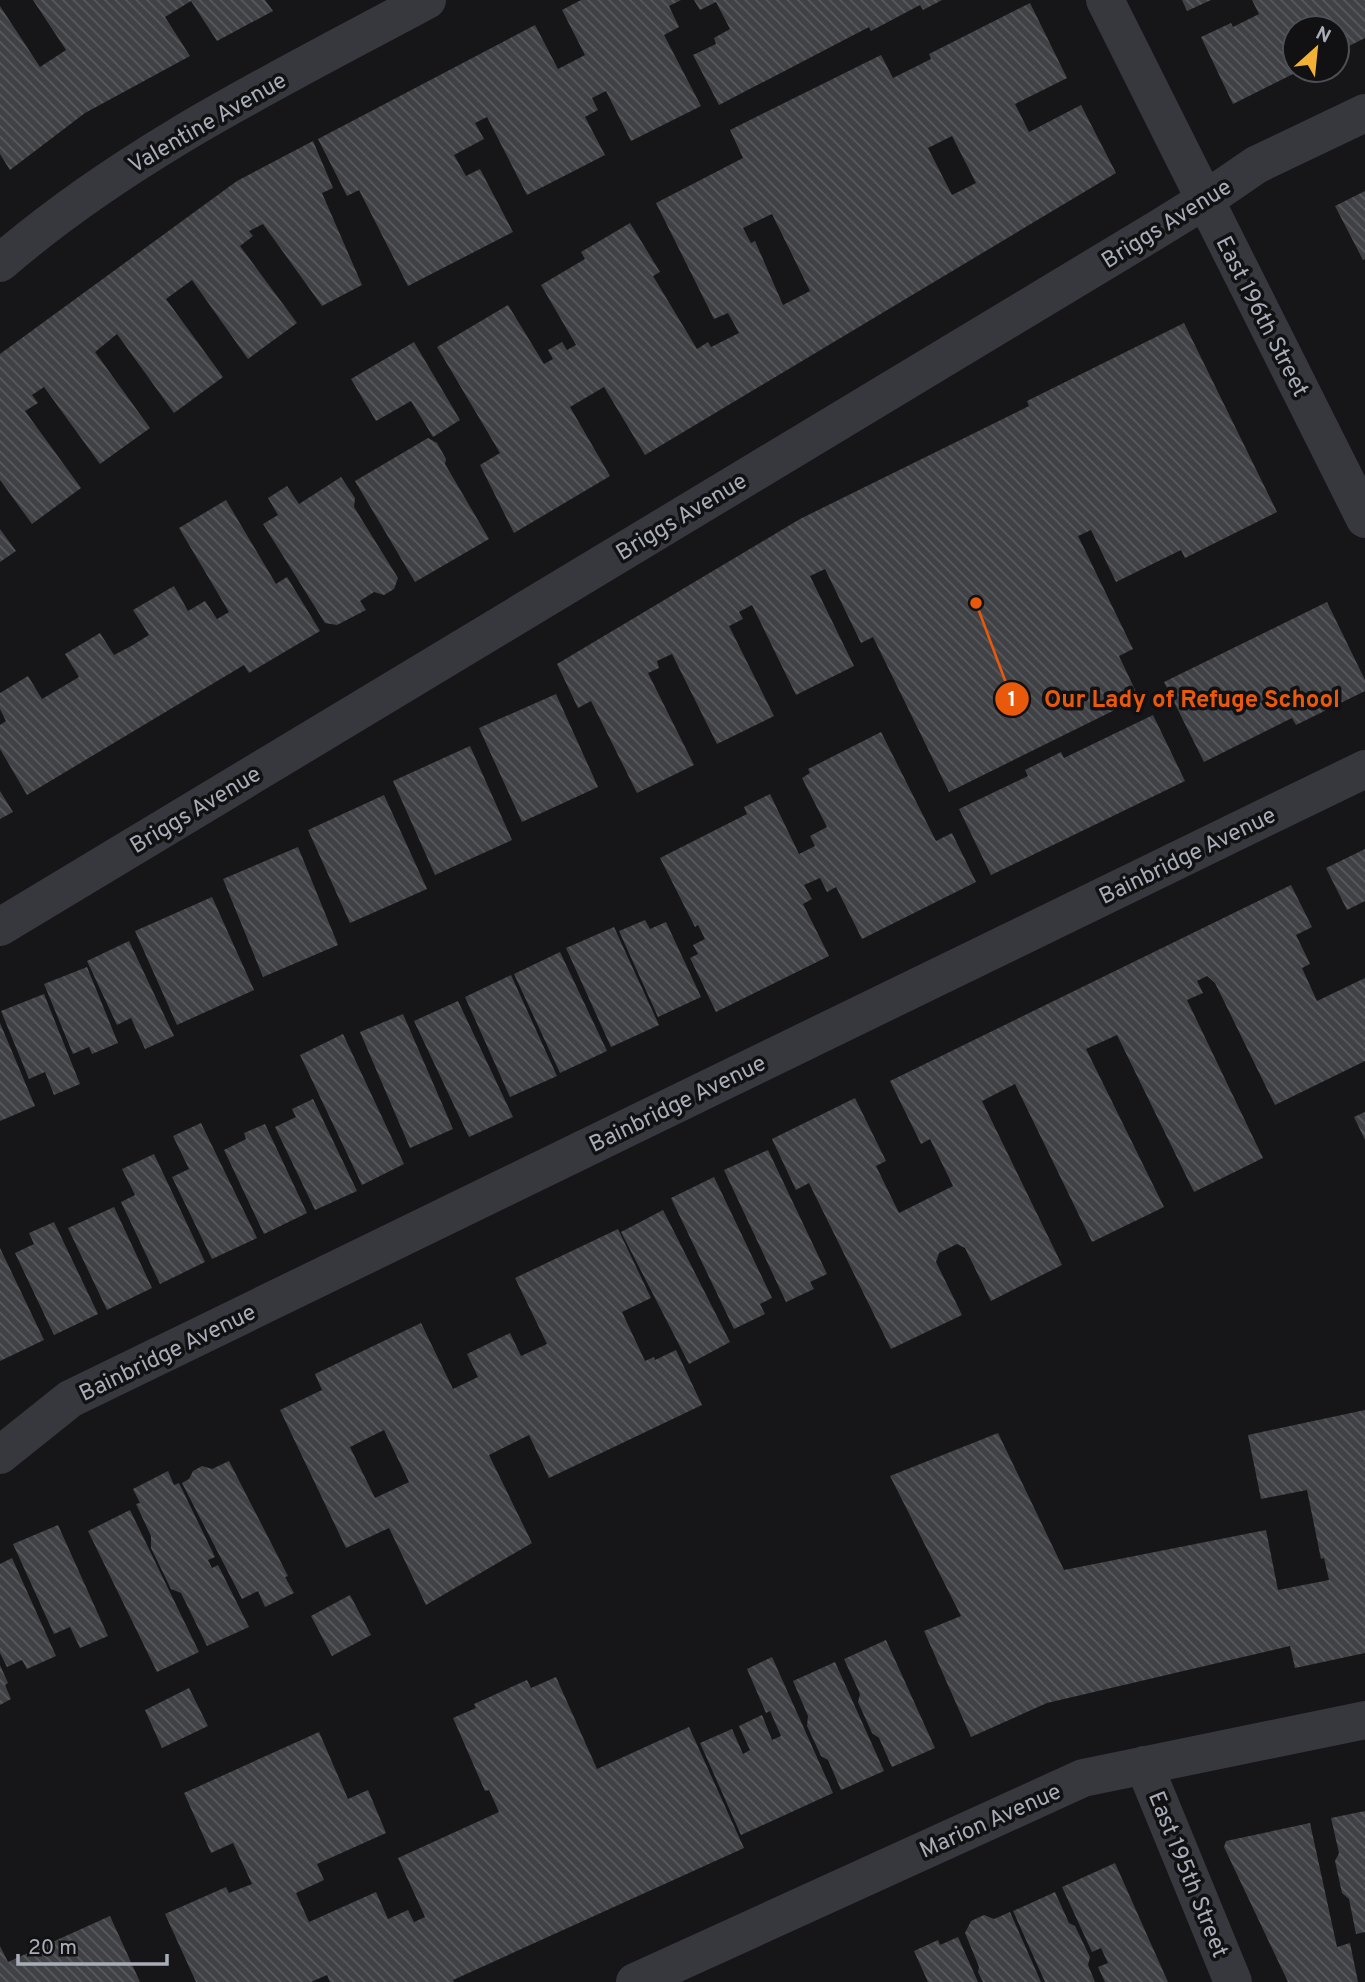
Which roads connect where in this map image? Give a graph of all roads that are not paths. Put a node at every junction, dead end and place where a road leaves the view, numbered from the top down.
1 (427, 0) edge
2 (1105, 0) edge
3 (1365, 113) edge
4 (1205, 200) junction
5 (0, 263) edge
6 (1365, 519) edge
7 (1365, 769) edge
8 (0, 927) edge
9 (0, 1455) edge
10 (1365, 1720) edge
11 (1144, 1765) junction
12 (635, 1982) edge
13 (1233, 1982) edge

1 - 5 street, Valentine Avenue
2 - 4 street, East 196th Street
3 - 4 street, Briggs Avenue
4 - 6 street, East 196th Street
4 - 8 street, Briggs Avenue
7 - 9 street, Bainbridge Avenue
10 - 11 street, Marion Avenue
11 - 12 street, Marion Avenue
11 - 13 street, East 195th Street

